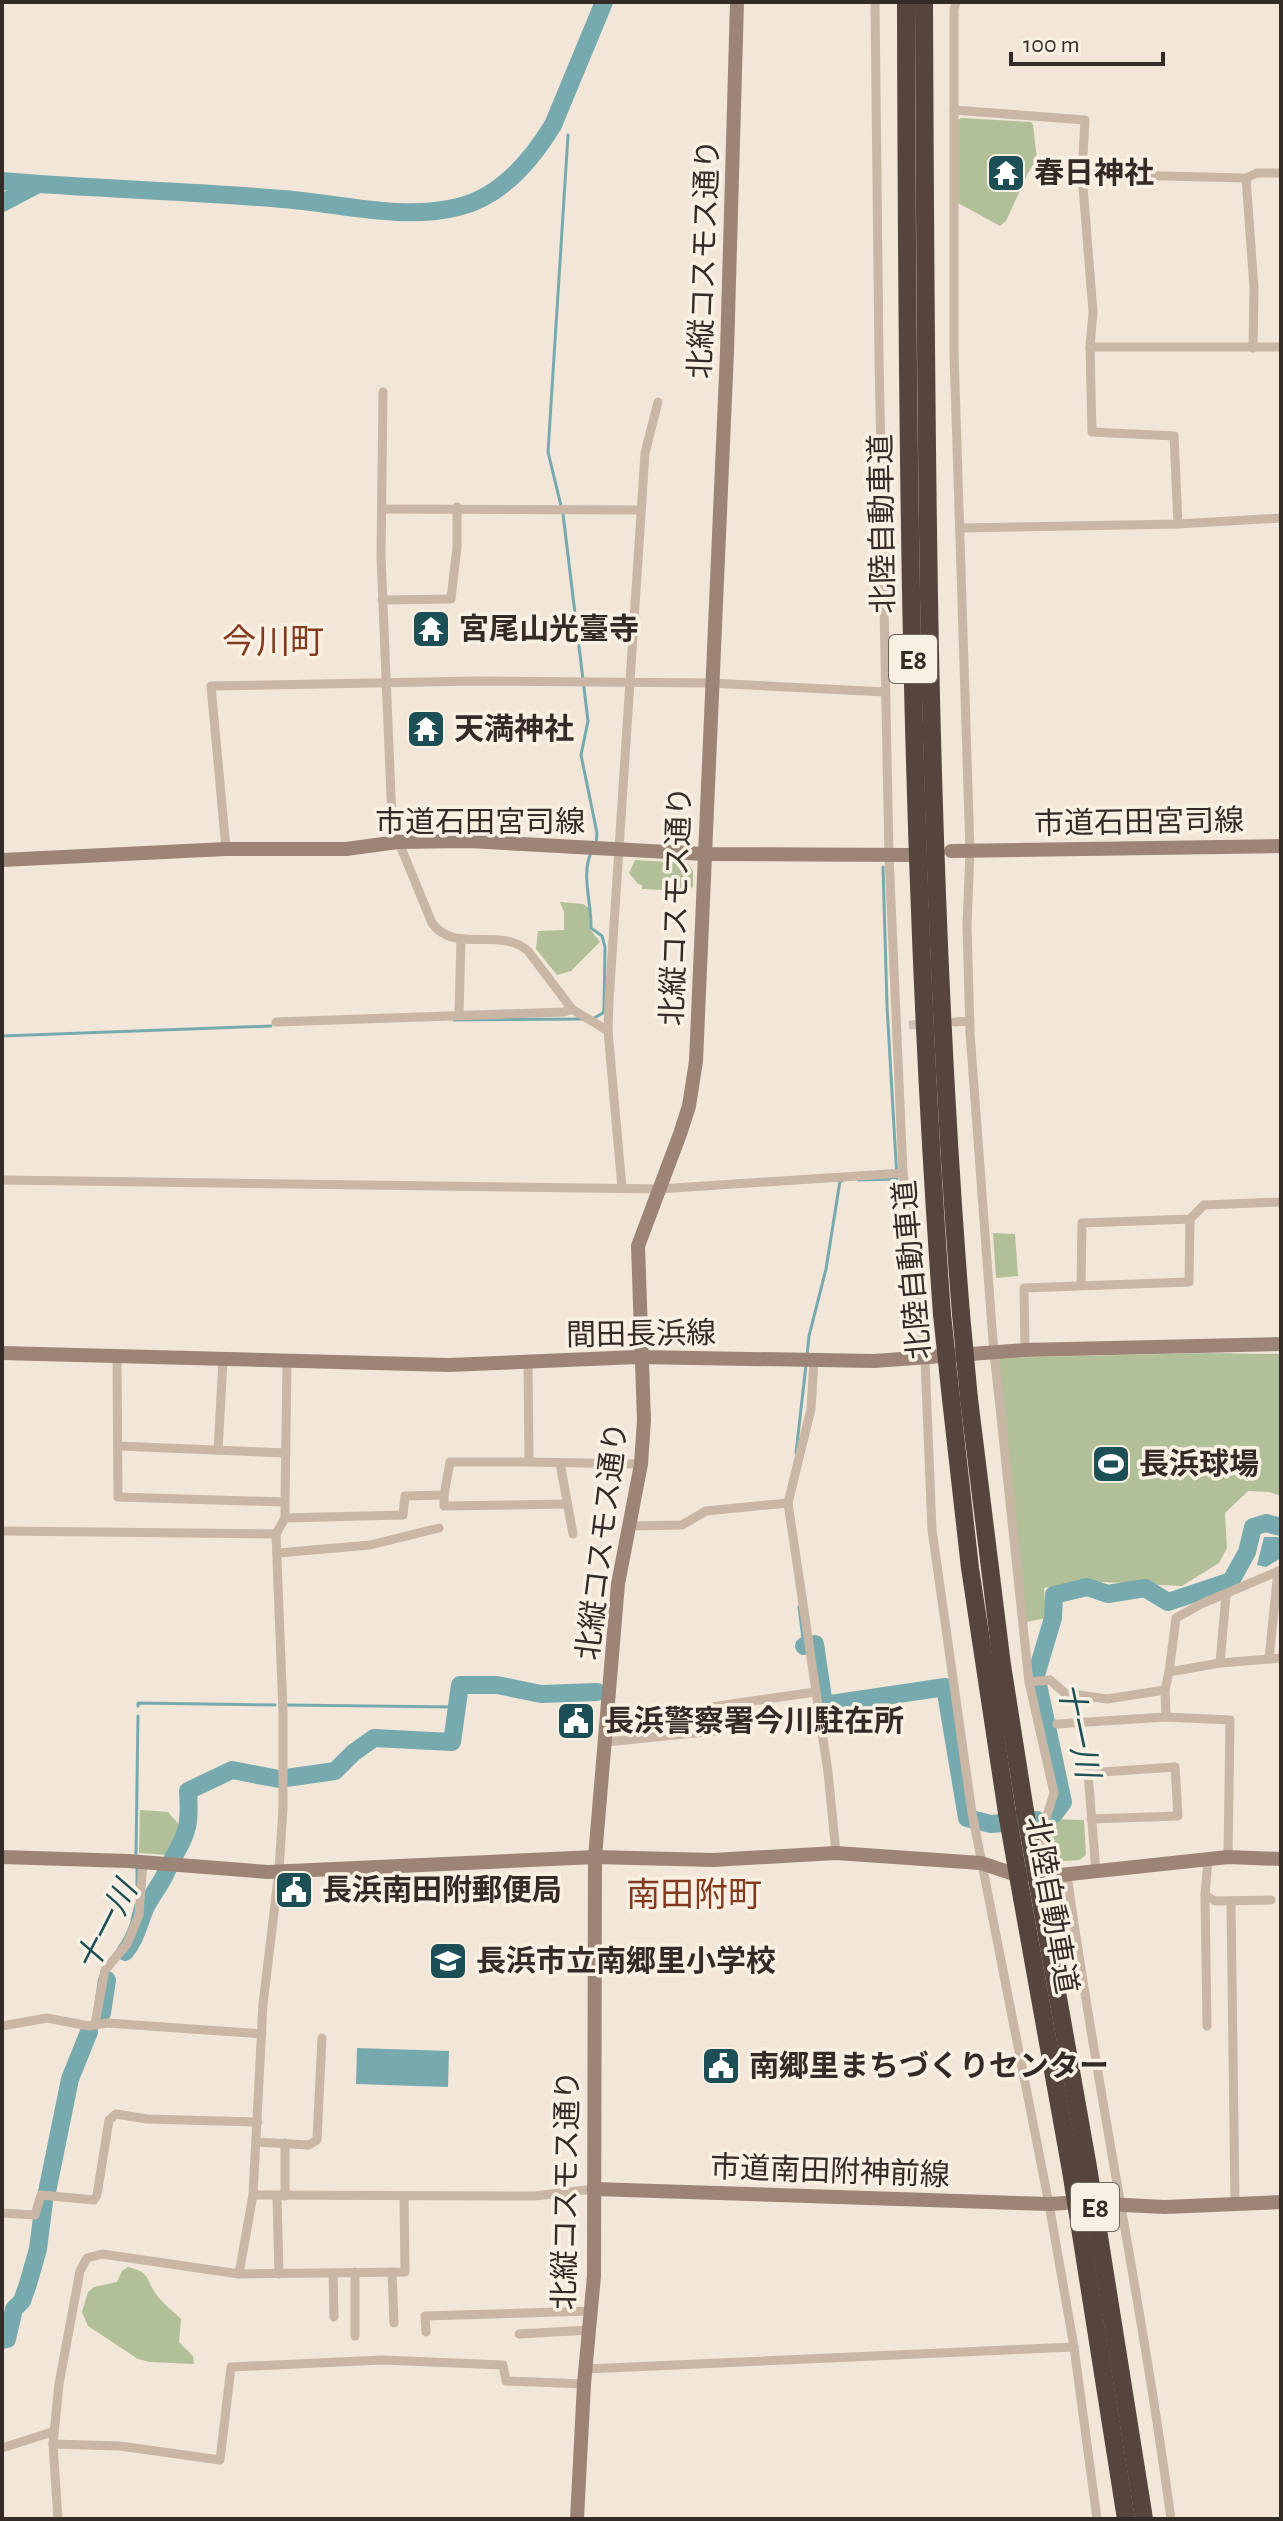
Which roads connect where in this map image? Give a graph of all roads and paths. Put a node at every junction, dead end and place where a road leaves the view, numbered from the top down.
1 (737, 2) edge
2 (875, 2) edge
3 (906, 2) edge
4 (924, 2) edge
5 (956, 2) edge
6 (954, 110) junction
7 (1281, 173) edge
8 (1082, 174) junction
9 (1246, 178) junction
10 (1090, 347) junction
11 (1281, 347) edge
12 (1253, 348) junction
13 (383, 392) dead end
14 (658, 402) dead end
15 (457, 507) junction
16 (383, 509) junction
17 (641, 510) junction
18 (1281, 518) edge
19 (1178, 524) junction
20 (960, 528) junction
21 (382, 600) junction
22 (388, 683) junction
23 (630, 683) junction
24 (710, 683) junction
25 (885, 692) junction
26 (398, 842) junction
27 (1281, 846) edge
28 (226, 849) junction
29 (618, 849) junction
30 (951, 851) dead end
31 (970, 851) junction
32 (705, 854) junction
33 (910, 855) dead end
34 (889, 856) junction
35 (2, 860) edge
36 (461, 939) junction
37 (572, 1009) junction
38 (459, 1014) junction
39 (970, 1021) junction
40 (276, 1022) dead end
41 (955, 1022) dead end
42 (909, 1025) tunnel mouth
43 (896, 1027) junction
44 (608, 1031) junction
45 (903, 1173) junction
46 (2, 1180) edge
47 (622, 1188) junction
48 (659, 1189) junction
49 (1281, 1202) edge
50 (1190, 1219) junction
51 (1081, 1285) junction
52 (951, 1314) junction
53 (1281, 1344) edge
54 (1025, 1350) junction
55 (2, 1353) edge
56 (994, 1353) junction
57 (117, 1357) junction
58 (641, 1357) junction
59 (925, 1359) junction
60 (814, 1360) junction
61 (223, 1361) junction
62 (528, 1362) junction
63 (287, 1363) junction
64 (118, 1446) junction
65 (218, 1450) junction
66 (286, 1453) junction
67 (529, 1462) junction
68 (560, 1463) junction
69 (641, 1464) junction
70 (444, 1495) junction
71 (285, 1502) junction
72 (788, 1503) junction
73 (567, 1504) junction
74 (285, 1518) junction
75 (630, 1526) junction
76 (439, 1528) dead end
77 (2, 1531) edge
78 (276, 1534) junction
79 (573, 1534) dead end
80 (278, 1553) junction
81 (1279, 1570) edge
82 (1226, 1595) junction
83 (1281, 1658) edge
84 (1269, 1659) junction
85 (1220, 1663) junction
86 (1169, 1672) junction
87 (1030, 1682) junction
88 (1165, 1690) junction
89 (815, 1692) junction
90 (1166, 1717) junction
91 (1057, 1724) dead end
92 (606, 1742) junction
93 (1091, 1819) junction
94 (836, 1853) junction
95 (2, 1857) edge
96 (595, 1857) junction
97 (1228, 1857) junction
98 (1281, 1859) edge
99 (1208, 1860) junction
100 (143, 1862) junction
101 (981, 1863) junction
102 (279, 1871) junction
103 (1096, 1872) junction
104 (1067, 1875) junction
105 (1051, 1876) junction
106 (1205, 1895) junction
107 (1031, 1897) junction
108 (1271, 1900) dead end
109 (1231, 1901) junction
110 (95, 2024) junction
111 (2, 2026) edge
112 (1207, 2026) dead end
113 (262, 2034) junction
114 (322, 2038) dead end
115 (258, 2122) junction
116 (256, 2142) junction
117 (285, 2143) junction
118 (594, 2189) junction
119 (253, 2195) junction
120 (281, 2196) junction
121 (404, 2197) junction
122 (1281, 2202) edge
123 (1057, 2203) junction
124 (1104, 2204) dead end
125 (1122, 2204) junction
126 (1235, 2204) junction
127 (2, 2213) edge
128 (355, 2272) junction
129 (392, 2272) junction
130 (333, 2273) junction
131 (239, 2274) junction
132 (279, 2274) junction
133 (592, 2311) junction
134 (334, 2317) dead end
135 (394, 2323) dead end
136 (590, 2330) junction
137 (426, 2332) dead end
138 (519, 2334) dead end
139 (355, 2336) dead end
140 (1074, 2347) junction
141 (585, 2377) junction
142 (52, 2432) junction
143 (53, 2444) junction
144 (2, 2448) edge
145 (58, 2519) edge
146 (577, 2519) edge
147 (1097, 2519) edge
148 (1126, 2519) edge
149 (1144, 2519) edge
150 (1171, 2519) edge

1 - 24 street, 北縦コスモス通り
2 - 25 street
3 - 52 highway, 北陸自動車道 / E8
4 - 52 highway, 北陸自動車道 / E8
5 - 6 street
6 - 8 street
6 - 20 street
7 - 9 street
8 - 9 street
8 - 10 street
9 - 12 street
10 - 12 street
10 - 19 street
11 - 12 street
13 - 16 street
14 - 17 street
15 - 16 street
15 - 17 street
15 - 21 street
16 - 21 street
17 - 23 street
18 - 19 street
19 - 20 street
20 - 31 street
21 - 22 street
22 - 23 street
22 - 26 street
22 - 28 street
23 - 24 street
23 - 29 street
24 - 25 street
24 - 32 street, 北縦コスモス通り
25 - 34 street
26 - 28 street, 市道石田宮司線
26 - 29 street, 市道石田宮司線
26 - 36 street
27 - 31 street, 市道石田宮司線
28 - 35 street, 市道石田宮司線
29 - 32 street, 市道石田宮司線
29 - 44 street
30 - 31 street, 市道石田宮司線
31 - 39 street
32 - 34 street, 市道石田宮司線
32 - 48 street, 北縦コスモス通り
33 - 34 street, 市道石田宮司線
34 - 43 street
36 - 37 street
36 - 38 street
37 - 38 street
37 - 44 street
38 - 40 street
39 - 41 street
39 - 56 street
42 - 43 street
43 - 45 street
44 - 47 street
45 - 48 street
45 - 59 street
46 - 47 street
47 - 48 street
48 - 58 street, 北縦コスモス通り
49 - 50 street
50 - 51 street
50 - 51 street
51 - 54 street
52 - 107 highway, 北陸自動車道 / E8, bridge
53 - 54 street, 間田長浜線
54 - 56 street, 間田長浜線
55 - 57 street, 間田長浜線
56 - 59 street, 間田長浜線
56 - 87 street
57 - 61 street, 間田長浜線
57 - 64 street
58 - 60 street, 間田長浜線
58 - 62 street, 間田長浜線
58 - 69 street, 北縦コスモス通り
59 - 60 street, 間田長浜線
59 - 101 street
60 - 72 street
61 - 63 street, 間田長浜線
61 - 65 street
62 - 63 street, 間田長浜線
62 - 67 street
63 - 66 street
64 - 65 street
64 - 71 street
65 - 66 street
66 - 71 street
67 - 68 street
67 - 70 street
68 - 69 street
68 - 73 street
69 - 75 street, 北縦コスモス通り
70 - 73 street
70 - 74 street
71 - 74 street
72 - 75 street
72 - 89 street
73 - 79 street
74 - 78 street
75 - 92 street, 北縦コスモス通り
76 - 80 street
77 - 78 street
78 - 80 street
80 - 102 street
81 - 82 street
81 - 84 street
82 - 85 street
82 - 86 street
83 - 84 street
84 - 85 street
85 - 86 street
86 - 88 street
87 - 88 street
87 - 105 street
88 - 90 street
89 - 92 street
89 - 94 street
90 - 91 street
90 - 97 street
92 - 96 street, 北縦コスモス通り
93 - 93 street
93 - 103 street
94 - 96 street
94 - 101 street
95 - 100 street
96 - 102 street
96 - 118 street, 北縦コスモス通り
97 - 98 street
97 - 99 street
99 - 103 street
99 - 106 street
100 - 102 street
100 - 110 street
101 - 105 street
101 - 123 street
102 - 113 street
103 - 104 street
104 - 105 street
104 - 125 street
106 - 109 street
106 - 112 street
107 - 148 highway, 北陸自動車道 / E8
107 - 149 highway, 北陸自動車道 / E8
108 - 109 street
109 - 126 street
110 - 111 street
110 - 113 street
113 - 115 street
114 - 117 street
115 - 116 street
115 - 127 street
116 - 117 street
116 - 119 street
117 - 120 street
118 - 121 street
118 - 123 street, 市道南田附神前線
118 - 133 street, 北縦コスモス通り
119 - 120 street
119 - 131 street
120 - 121 street
120 - 132 street
121 - 129 street
122 - 126 street
123 - 140 street
124 - 125 street
125 - 126 street
125 - 150 street
128 - 129 street
128 - 130 street
128 - 139 street
129 - 135 street
130 - 132 street
130 - 134 street
131 - 132 street
131 - 142 street
133 - 136 street, 北縦コスモス通り
133 - 137 street
136 - 138 street
136 - 141 street, 北縦コスモス通り
140 - 141 street
140 - 147 street
141 - 143 street
141 - 146 street, 北縦コスモス通り
142 - 143 street
142 - 144 street
143 - 145 street

